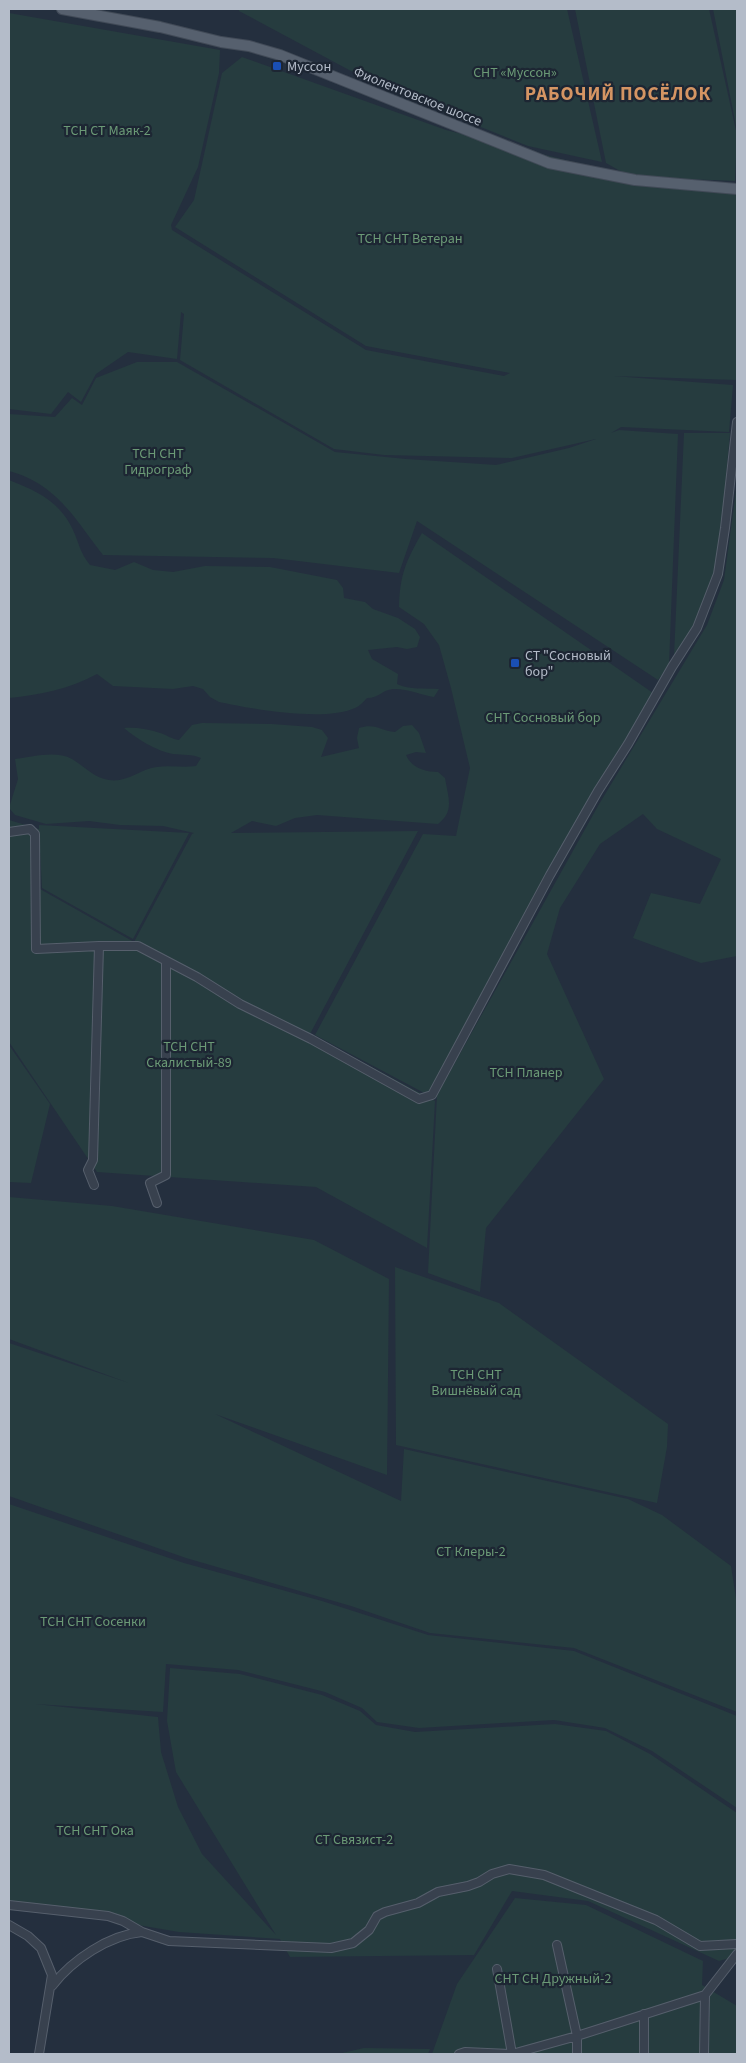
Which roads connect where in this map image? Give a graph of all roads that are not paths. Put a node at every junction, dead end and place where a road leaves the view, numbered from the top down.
1 (62, 9) edge
2 (737, 189) edge
3 (737, 422) edge
4 (9, 832) edge
5 (99, 946) junction
6 (166, 961) junction
7 (94, 1185) dead end
8 (157, 1203) dead end
9 (9, 1905) edge
10 (9, 1925) edge
11 (142, 1932) junction
12 (737, 1944) edge
13 (557, 1945) dead end
14 (737, 1954) edge
15 (497, 1969) dead end
16 (50, 1988) junction
17 (705, 1995) junction
18 (644, 2014) junction
19 (577, 2036) junction
20 (39, 2054) edge
21 (459, 2054) edge
22 (511, 2054) edge
23 (577, 2054) edge
24 (644, 2054) edge
25 (704, 2054) edge

1 - 2 main road, Фиолентовское шоссе
3 - 6 street
4 - 5 street
5 - 6 street
5 - 7 street
6 - 8 street
9 - 11 street
10 - 16 street
11 - 12 street
11 - 16 street
13 - 19 street
14 - 17 street
15 - 22 street
16 - 20 street
17 - 18 street
17 - 25 street
18 - 19 street
18 - 24 street
19 - 22 street
19 - 23 street
21 - 22 street

